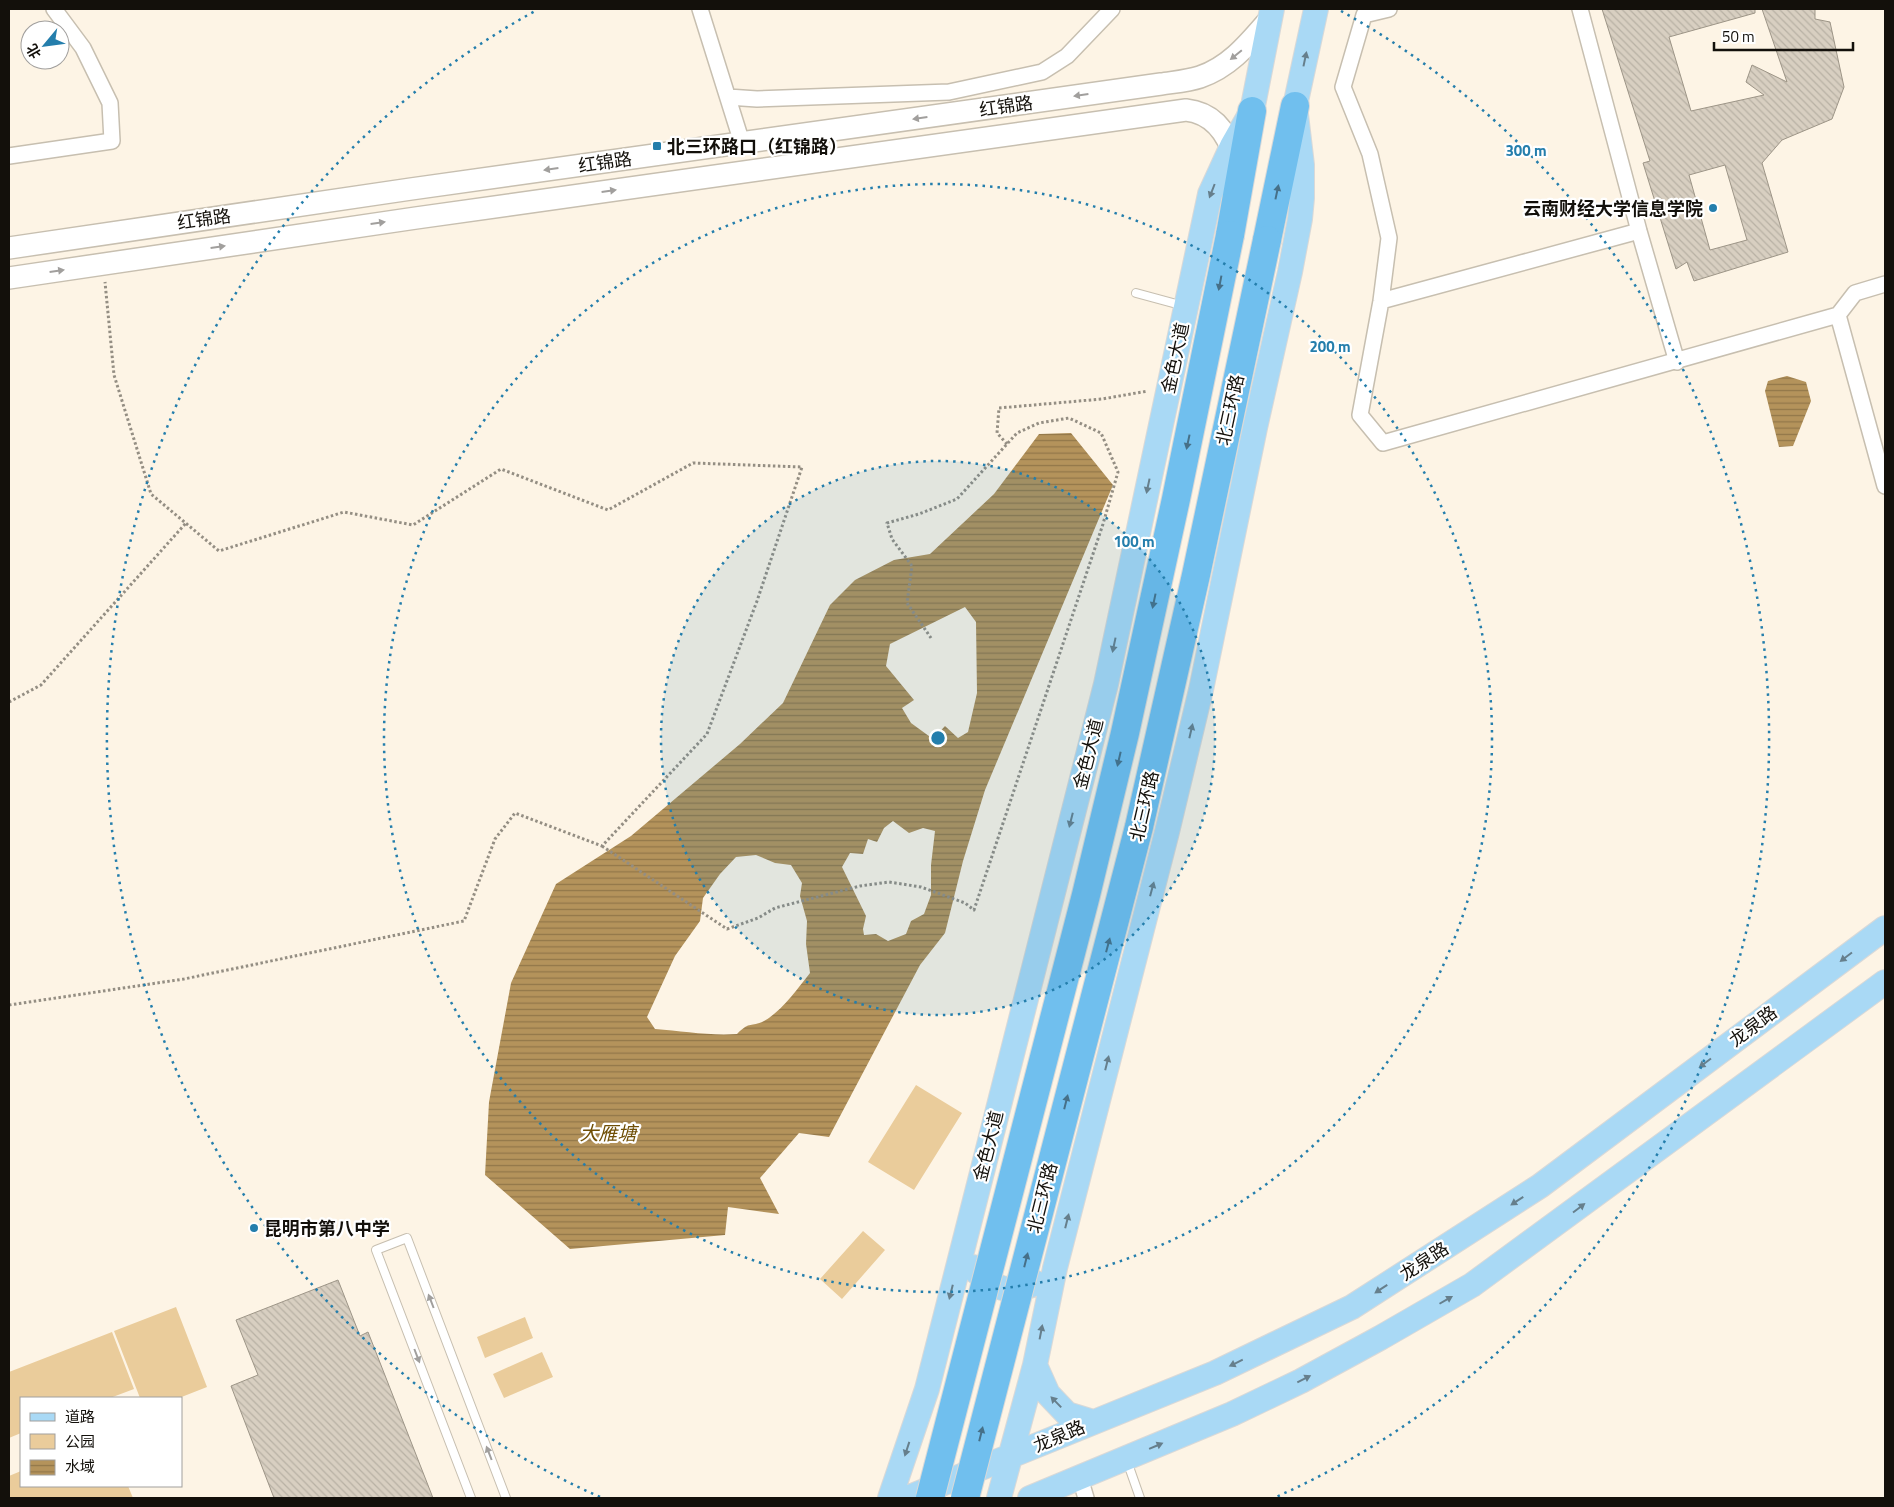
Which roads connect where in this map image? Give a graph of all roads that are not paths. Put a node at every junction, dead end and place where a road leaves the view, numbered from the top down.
1 (54, 9) edge
2 (700, 9) edge
3 (1112, 9) edge
4 (1316, 9) edge
5 (1389, 9) edge
6 (1580, 9) edge
7 (1270, 14) edge
8 (728, 97) junction
9 (1295, 106) junction
10 (1252, 111) junction
11 (742, 143) junction
12 (1232, 146) junction
13 (9, 156) edge
14 (1239, 185) junction
15 (1640, 230) junction
16 (9, 248) edge
17 (9, 278) edge
18 (1885, 284) edge
19 (1136, 293) dead end
20 (1381, 302) junction
21 (1186, 307) junction
22 (1838, 315) junction
23 (1677, 362) junction
24 (1885, 486) edge
25 (1885, 928) edge
26 (1885, 982) edge
27 (964, 1245) junction
28 (1055, 1268) junction
29 (1035, 1365) junction
30 (1093, 1422) junction
31 (1011, 1457) junction
32 (1126, 1459) junction
33 (1083, 1488) edge
34 (471, 1498) edge
35 (506, 1498) edge
36 (890, 1498) edge
37 (907, 1498) edge
38 (930, 1498) edge
39 (965, 1498) edge
40 (999, 1498) edge
41 (1030, 1498) edge
42 (1140, 1498) edge

1 - 13 street
2 - 8 street
3 - 8 street
9 -> 4 main road
5 - 20 street
6 - 15 street
7 - 10 main road, 金色大道
7 -> 11 street, 红锦路
8 - 11 street
28 -> 9 main road
39 -> 9 highway, 北三环路, bridge
10 - 12 main road, 金色大道
10 - 14 highway, 北三环路
11 -> 16 street, 红锦路
12 - 14 street
17 -> 12 street, 红锦路
12 -> 21 main road, 金色大道
14 -> 38 highway, 北三环路, bridge
15 - 20 street
15 - 23 street
18 - 22 street
19 - 21 lane
20 - 23 street
21 -> 27 main road, 金色大道
22 - 23 street
22 - 24 street
25 -> 30 main road, 龙泉路
32 -> 26 main road
27 - 28 main road
27 -> 36 main road, 金色大道
29 -> 28 main road
30 -> 29 main road
29 - 31 main road
30 - 31 main road, 龙泉路
31 - 37 main road, 龙泉路
31 - 40 main road
32 - 33 main road
32 - 42 lane
33 - 41 main road
35 -> 34 lane

